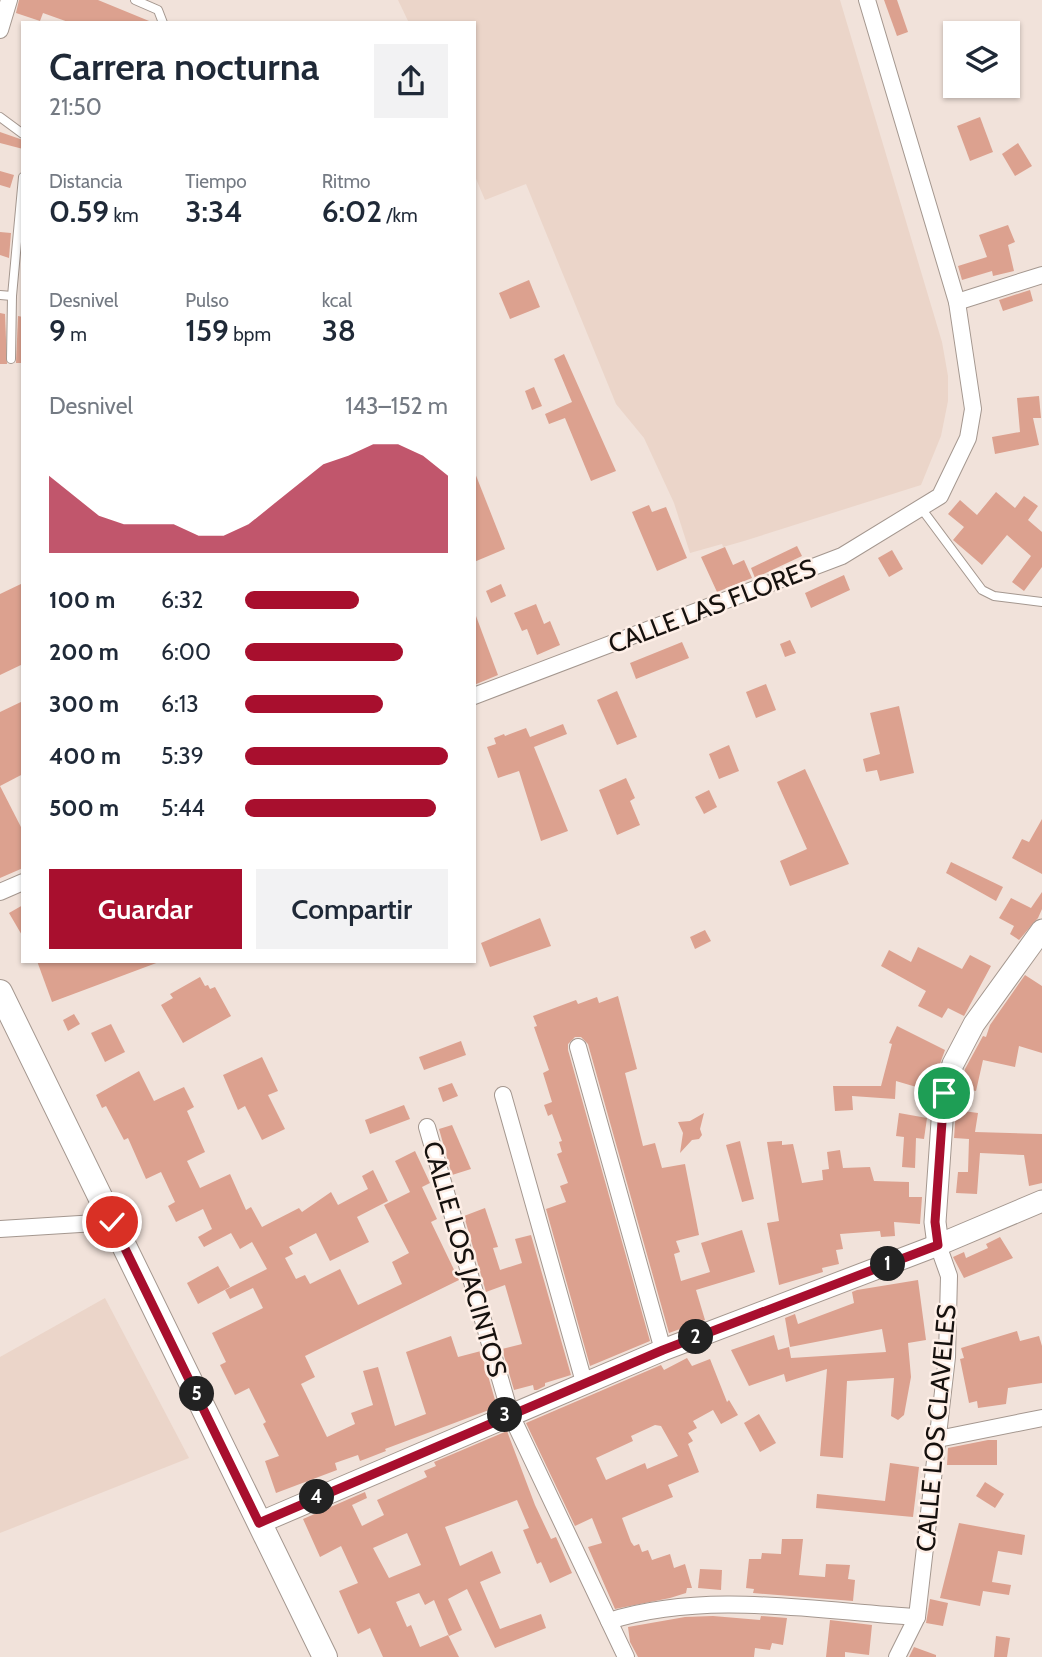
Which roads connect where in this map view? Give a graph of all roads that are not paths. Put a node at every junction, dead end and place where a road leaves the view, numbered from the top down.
1 (9, 0) edge
2 (135, 0) edge
3 (866, 0) edge
4 (163, 21) edge
5 (0, 30) edge
6 (0, 117) edge
7 (21, 133) edge
8 (21, 199) edge
9 (1042, 275) edge
10 (0, 295) edge
11 (12, 296) junction
12 (957, 302) junction
13 (11, 359) dead end
14 (921, 508) junction
15 (1042, 602) edge
16 (476, 695) edge
17 (21, 883) edge
18 (0, 892) edge
19 (1042, 930) edge
20 (0, 992) edge
21 (578, 1047) dead end
22 (503, 1095) dead end
23 (427, 1127) dead end
24 (1042, 1201) edge
25 (112, 1222) junction
26 (0, 1229) edge
27 (938, 1245) junction
28 (663, 1350) junction
29 (584, 1382) junction
30 (510, 1413) junction
31 (1042, 1418) edge
32 (938, 1439) junction
33 (259, 1523) junction
34 (917, 1618) junction
35 (609, 1621) junction
36 (325, 1657) edge
37 (626, 1657) edge
38 (897, 1657) edge

1 - 5 street
2 - 4 lane
3 - 12 street
6 - 7 lane
8 - 11 lane
9 - 12 street
10 - 11 lane
11 - 13 lane
12 - 14 street, CALLE LAS FLORES
14 - 15 lane
14 - 16 street, CALLE LAS FLORES
17 - 18 street
19 - 27 street, CALLE LOS CLAVELES
20 - 25 main road
21 - 28 street
22 - 29 street
23 - 30 street, CALLE LOS JACINTOS
24 - 27 street
25 - 26 street
25 - 33 main road
27 - 28 street
27 - 32 street, CALLE LOS CLAVELES
28 - 29 street
29 - 30 street
30 - 33 street
30 - 35 street, CALLE LOS JACINTOS
31 - 32 street
32 - 34 street, CALLE LOS CLAVELES
33 - 36 main road
34 - 35 street
34 - 38 street, CALLE LOS CLAVELES
35 - 37 street, CALLE LOS JACINTOS

